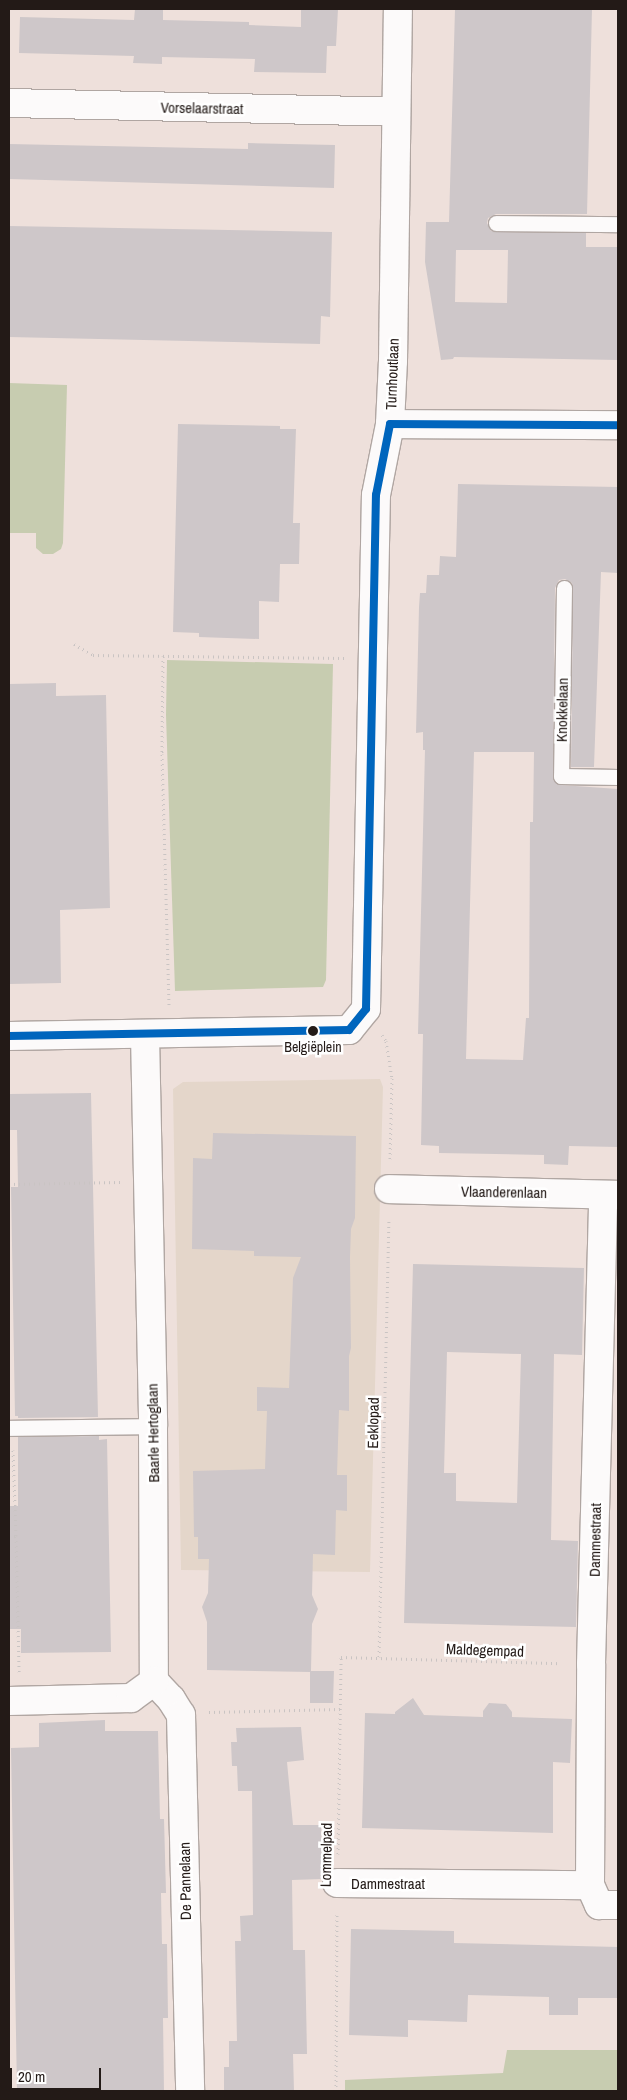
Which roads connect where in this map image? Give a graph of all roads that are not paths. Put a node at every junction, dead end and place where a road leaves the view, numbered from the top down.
1 (398, 9) edge
2 (9, 103) edge
3 (396, 112) junction
4 (496, 223) dead end
5 (618, 224) edge
6 (390, 424) junction
7 (618, 425) edge
8 (564, 588) dead end
9 (618, 777) edge
10 (145, 1034) junction
11 (9, 1036) edge
12 (390, 1189) road end
13 (611, 1195) edge
14 (153, 1426) junction
15 (11, 1428) edge
16 (154, 1681) junction
17 (9, 1701) edge
18 (337, 1884) road end
19 (590, 1885) junction
20 (618, 1905) edge
21 (190, 2091) edge

1 - 3 street, Turnhoutlaan
2 - 3 street, Vorselaarstraat
3 - 6 street, Turnhoutlaan
4 - 5 lane
6 - 7 street
6 - 10 street, Turnhoutlaan
8 - 9 lane, Knokkelaan
10 - 11 street
10 - 14 street, Baarle Hertoglaan
12 - 13 street, Vlaanderenlaan
13 - 19 street, Dammestraat
14 - 15 lane
14 - 16 street, Baarle Hertoglaan
16 - 17 street
16 - 21 street, De Pannelaan
18 - 19 street, Dammestraat
19 - 20 street

